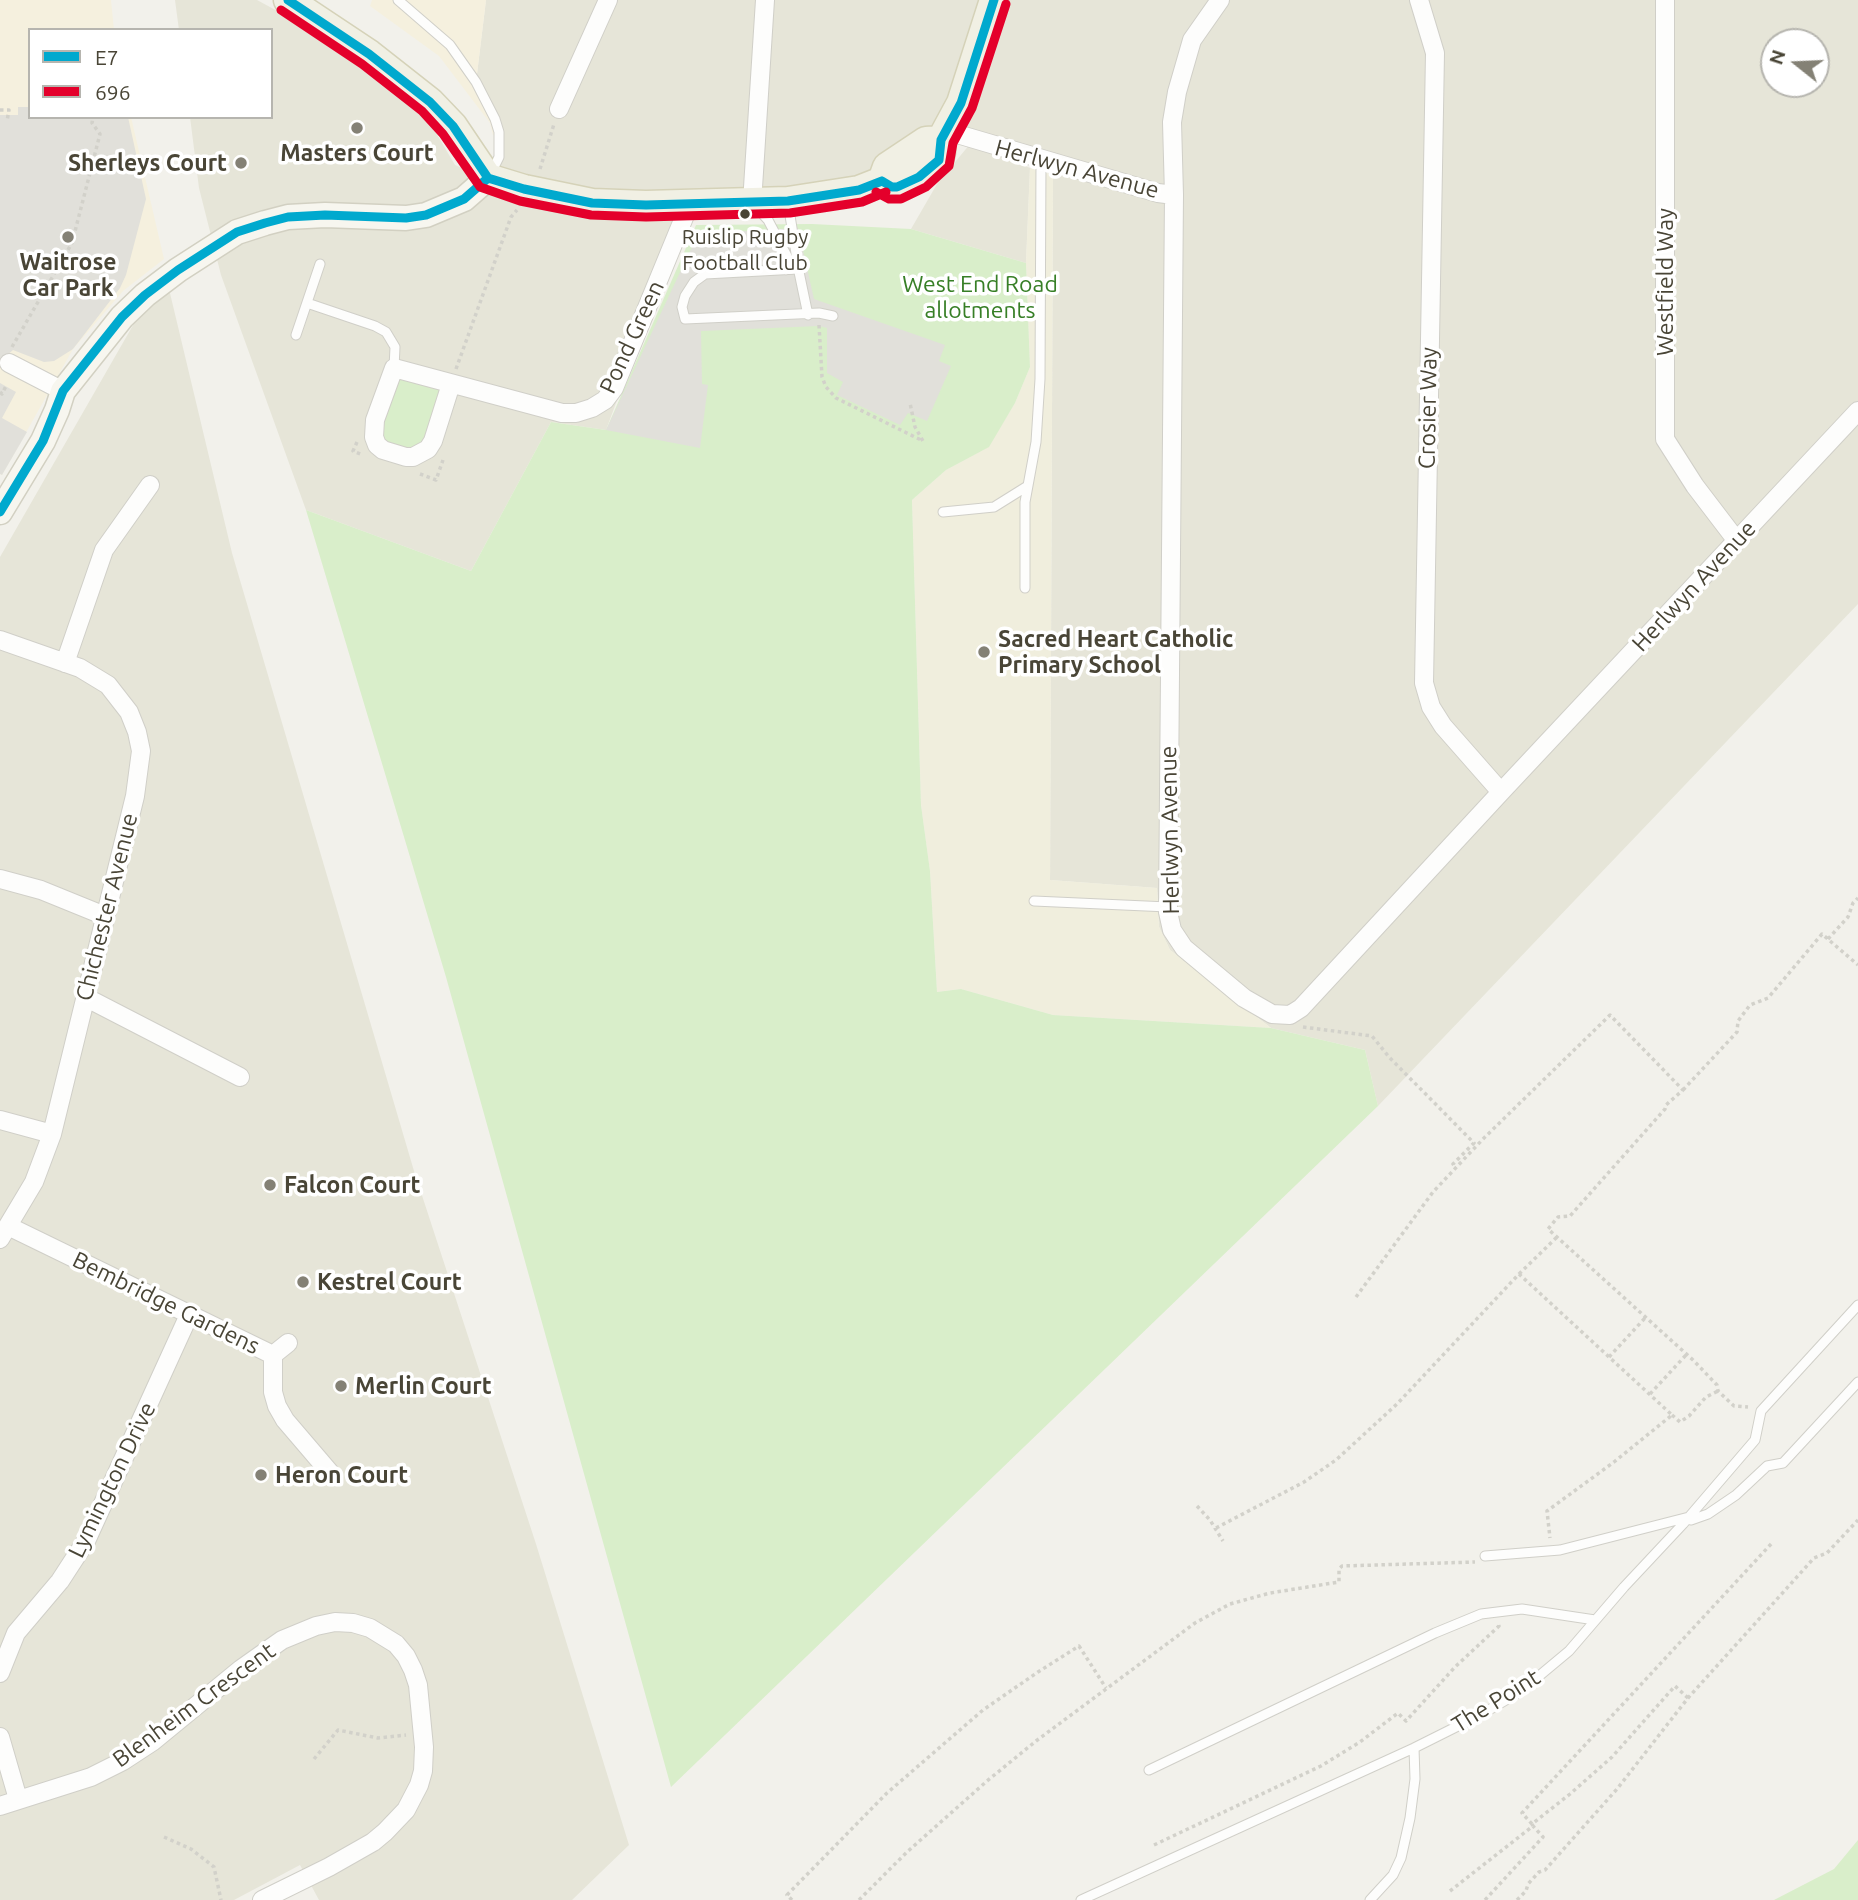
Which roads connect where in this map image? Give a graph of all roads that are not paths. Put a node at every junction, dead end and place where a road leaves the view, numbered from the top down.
1 (288, 0) edge
2 (398, 0) edge
3 (608, 0) edge
4 (765, 0) edge
5 (994, 0) edge
6 (1220, 0) edge
7 (1419, 0) edge
8 (1665, 0) edge
9 (559, 109) road end
10 (944, 136) junction
11 (1041, 160) junction
12 (488, 178) junction
13 (1174, 195) junction
14 (788, 201) junction
15 (690, 203) junction
16 (752, 203) junction
17 (320, 264) dead end
18 (798, 269) junction
19 (786, 270) junction
20 (307, 303) junction
21 (808, 315) junction
22 (834, 316) dead end
23 (296, 335) dead end
24 (12, 358) road end
25 (394, 368) junction
26 (451, 384) junction
27 (63, 391) junction
28 (1858, 411) edge
29 (150, 485) dead end
30 (1026, 487) junction
31 (0, 512) edge
32 (943, 512) dead end
33 (1737, 541) junction
34 (1025, 588) dead end
35 (0, 640) edge
36 (65, 663) junction
37 (1501, 792) junction
38 (0, 879) edge
39 (1034, 901) dead end
40 (1168, 906) junction
41 (105, 916) junction
42 (85, 997) junction
43 (240, 1077) dead end
44 (0, 1120) edge
45 (52, 1134) junction
46 (4, 1233) edge
47 (1858, 1304) edge
48 (189, 1315) junction
49 (288, 1343) dead end
50 (273, 1356) junction
51 (1858, 1382) edge
52 (332, 1475) dead end
53 (1689, 1517) junction
54 (1485, 1556) road end
55 (1595, 1619) junction
56 (0, 1673) edge
57 (0, 1737) edge
58 (1414, 1748) junction
59 (1149, 1770) dead end
60 (18, 1799) junction
61 (0, 1806) edge
62 (262, 1900) edge
63 (1081, 1900) edge
64 (1370, 1900) edge

1 - 12 main road
2 - 12 lane
3 - 9 street
4 - 16 street
5 - 10 main road
6 - 13 street
7 - 37 street, Crosier Way
8 - 33 street, Westfield Way
10 - 11 street, Herlwyn Avenue
10 - 14 main road
11 - 13 street, Herlwyn Avenue
11 - 30 lane
12 - 15 main road
12 - 27 street
13 - 40 street, Herlwyn Avenue
14 - 16 main road
14 - 18 lane
15 - 16 main road
15 - 26 street, Pond Green
16 - 19 lane
17 - 20 lane
18 - 19 lane
18 - 21 lane
19 - 21 lane
20 - 23 lane
20 - 25 lane
21 - 22 lane
24 - 27 street
25 - 26 street, Pond Green
25 - 26 street
27 - 31 street
28 - 33 street, Herlwyn Avenue
29 - 36 street
30 - 32 lane
30 - 34 lane
33 - 37 street, Herlwyn Avenue
35 - 36 street, Chichester Avenue
36 - 41 street, Chichester Avenue
37 - 40 street, Herlwyn Avenue
38 - 41 street
39 - 40 lane
41 - 42 street, Chichester Avenue
42 - 43 street
42 - 45 street, Chichester Avenue
44 - 45 street
45 - 46 street, Chichester Avenue
46 - 48 street, Bembridge Gardens
47 - 53 lane, The Point
48 - 50 street, Bembridge Gardens
48 - 56 street, Lymington Drive
49 - 50 street
50 - 52 street, Bembridge Gardens
51 - 53 lane
53 - 54 lane
53 - 55 lane, The Point
55 - 58 lane, The Point
55 - 59 lane
57 - 60 street
58 - 63 lane, The Point
58 - 64 lane
60 - 61 street, Blenheim Crescent
60 - 62 street, Blenheim Crescent

